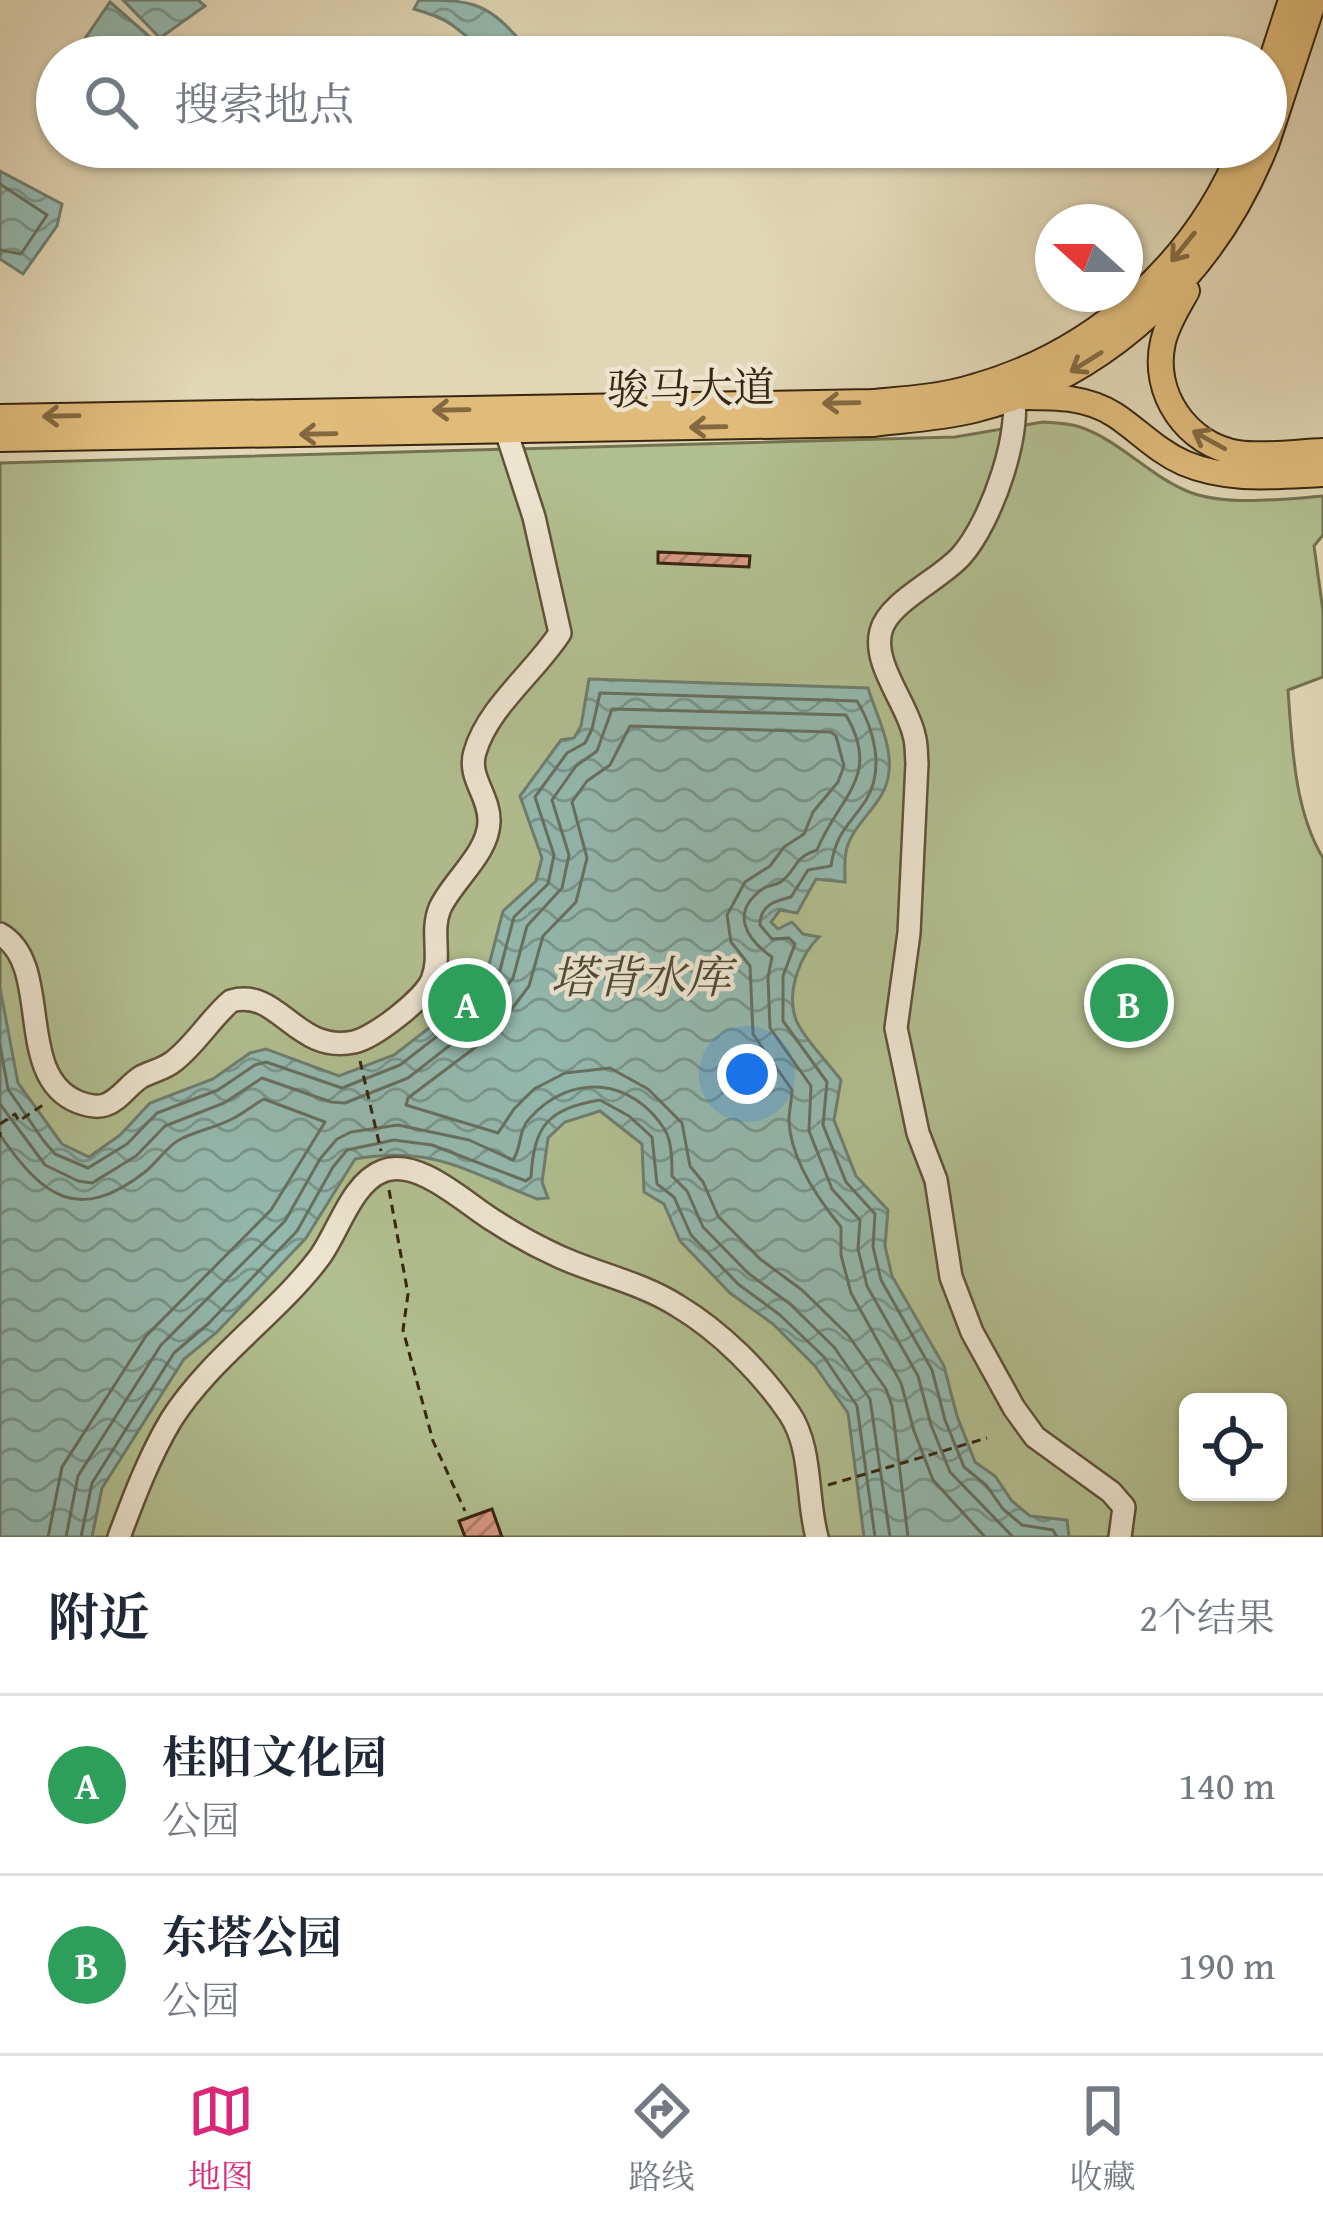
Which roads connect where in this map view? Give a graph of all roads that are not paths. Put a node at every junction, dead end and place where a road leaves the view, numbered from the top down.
1 (1291, 0) edge
2 (1314, 0) edge
3 (1279, 36) edge
4 (1287, 82) edge
5 (1232, 168) edge
6 (1256, 168) edge
7 (1213, 245) junction
8 (1012, 387) junction
9 (0, 417) edge
10 (505, 420) junction
11 (0, 439) edge
12 (1323, 451) edge
13 (1323, 474) edge
14 (0, 934) edge
15 (119, 1537) edge
16 (817, 1537) edge
17 (1120, 1537) edge

1 - 3 main road
2 - 4 main road, 骏马大道
5 -> 8 main road, 骏马大道
6 - 7 main road, 骏马大道
7 -> 8 main road, 骏马大道
12 -> 7 main road
8 -> 10 main road, 骏马大道
8 - 13 main road
8 - 17 lane
10 -> 9 main road, 骏马大道
10 -> 11 main road, 骏马大道
10 - 14 lane
15 - 16 lane

